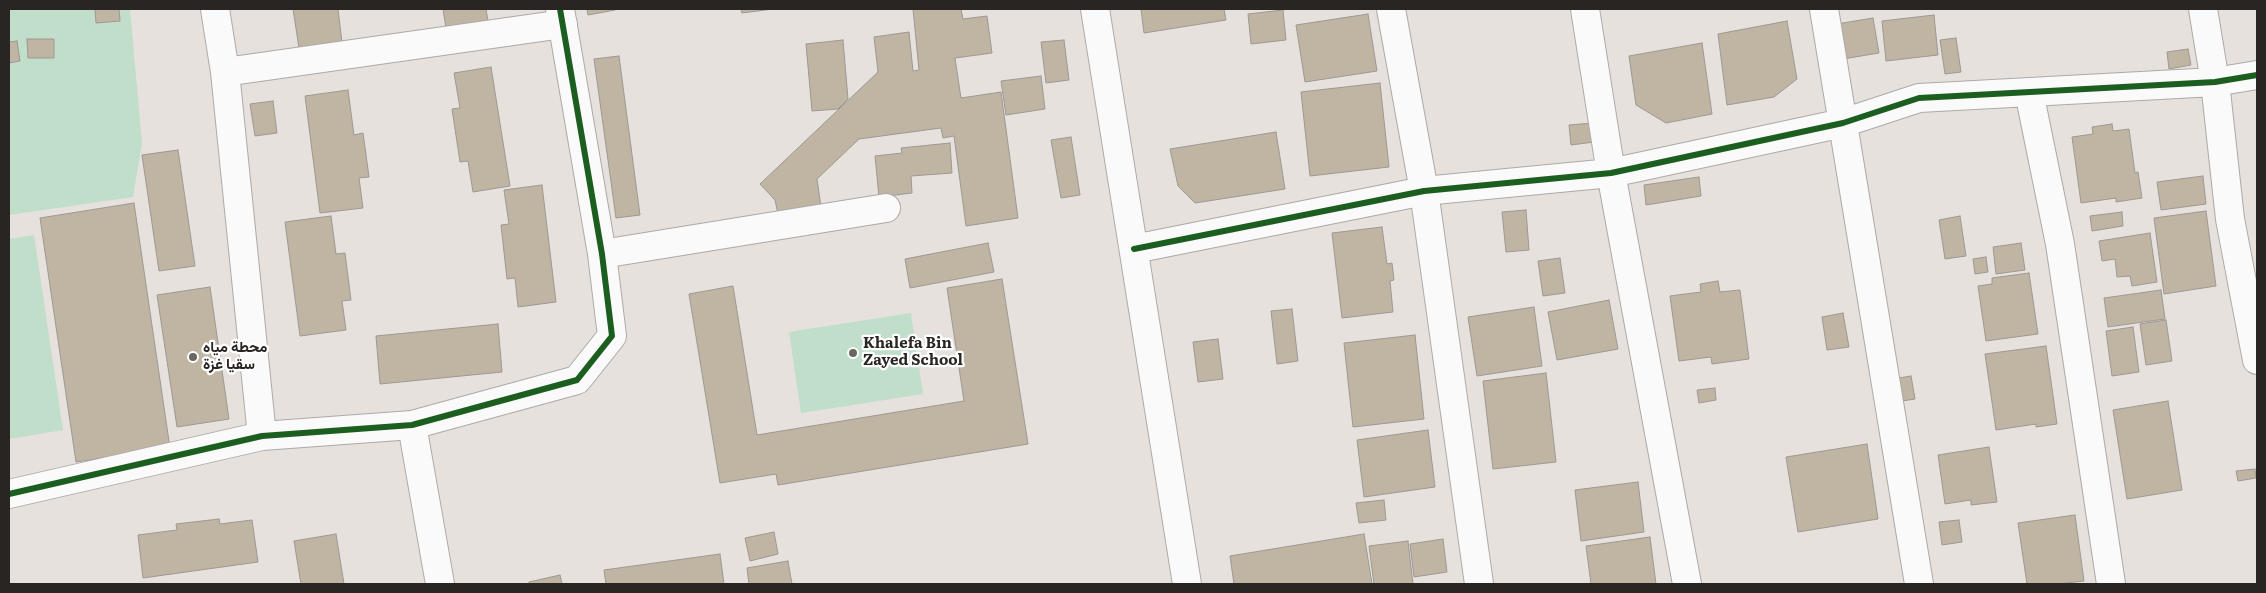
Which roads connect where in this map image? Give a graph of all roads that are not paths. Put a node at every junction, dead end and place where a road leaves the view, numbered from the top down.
1 (215, 9) edge
2 (1095, 9) edge
3 (1391, 9) edge
4 (1585, 9) edge
5 (1824, 9) edge
6 (2202, 9) edge
7 (562, 16) edge
8 (225, 72) junction
9 (2257, 75) edge
10 (2215, 82) junction
11 (2029, 92) junction
12 (1843, 123) junction
13 (1611, 173) junction
14 (1424, 191) junction
15 (886, 208) dead end
16 (1134, 249) junction
17 (602, 254) junction
18 (2257, 360) edge
19 (412, 425) junction
20 (262, 436) junction
21 (9, 494) edge
22 (440, 584) edge
23 (1187, 584) edge
24 (1479, 584) edge
25 (1687, 584) edge
26 (1919, 584) edge
27 (2111, 584) edge

1 - 8 street
2 - 16 street
3 - 14 street
4 - 13 street
5 - 12 street
6 - 10 street
7 - 8 street
7 - 17 street
8 - 20 street
9 - 10 street
10 - 11 street
10 - 18 street
11 - 12 street
11 - 27 street
12 - 13 street
12 - 26 street
13 - 14 street
13 - 25 street
14 - 16 street
14 - 24 street
15 - 17 street
16 - 23 street
17 - 19 street
19 - 20 street
19 - 22 street
20 - 21 street

